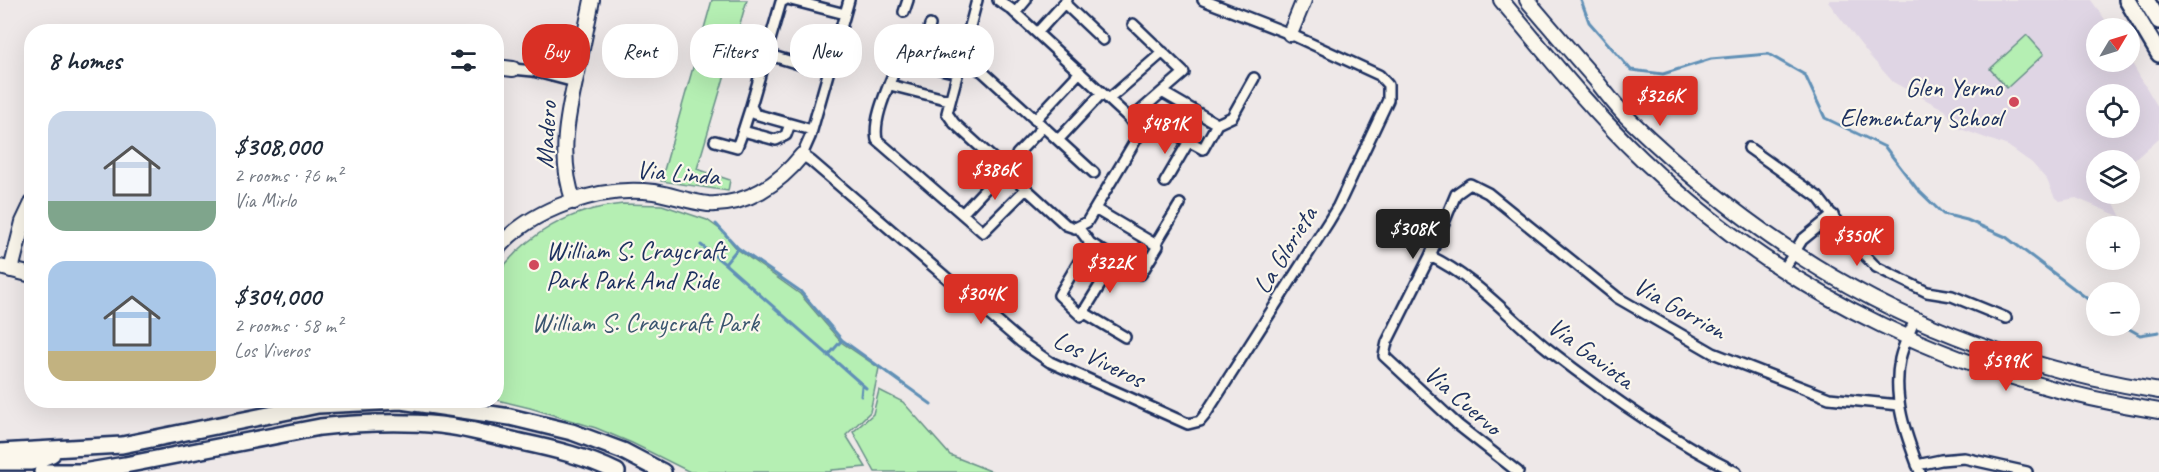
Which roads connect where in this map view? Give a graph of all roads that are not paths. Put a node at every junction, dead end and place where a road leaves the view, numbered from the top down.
1 (592, 0) edge
2 (785, 0) edge
3 (849, 0) edge
4 (908, 0) edge
5 (977, 0) edge
6 (998, 0) edge
7 (1026, 0) edge
8 (1203, 0) edge
9 (1304, 0) edge
10 (1501, 0) edge
11 (1527, 0) edge
12 (2127, 0) edge
13 (2146, 0) edge
14 (1065, 2) edge
15 (1216, 3) edge
16 (904, 12) dead end
17 (1015, 13) junction
18 (845, 14) junction
19 (2159, 21) edge
20 (777, 24) edge
21 (970, 24) edge
22 (1133, 24) dead end
23 (1037, 33) junction
24 (1290, 34) junction
25 (1103, 40) dead end
26 (1163, 52) junction
27 (2159, 54) edge
28 (504, 68) edge
29 (513, 69) joint
30 (1080, 72) junction
31 (759, 78) edge
32 (893, 78) edge
33 (955, 78) edge
34 (990, 78) edge
35 (1254, 78) dead end
36 (575, 82) junction
37 (890, 85) junction
38 (1162, 92) junction
39 (1106, 96) junction
40 (949, 100) junction
41 (751, 106) junction
42 (1035, 120) junction
43 (1130, 120) junction
44 (790, 124) junction
45 (1217, 124) junction
46 (1043, 127) junction
47 (812, 130) junction
48 (743, 131) junction
49 (1140, 133) junction
50 (1058, 140) junction
51 (715, 141) dead end
52 (1189, 141) junction
53 (1749, 148) dead end
54 (1017, 154) dead end
55 (801, 155) junction
56 (1004, 169) junction
57 (1094, 173) dead end
58 (1165, 182) dead end
59 (1026, 189) junction
60 (574, 202) junction
61 (1180, 204) dead end
62 (1095, 209) junction
63 (962, 214) junction
64 (1833, 215) junction
65 (24, 222) edge
66 (1077, 228) junction
67 (504, 242) edge
68 (1090, 243) junction
69 (1155, 245) junction
70 (1794, 254) junction
71 (1430, 256) junction
72 (1116, 259) junction
73 (5, 269) edge
74 (1783, 271) junction
75 (24, 273) edge
76 (1083, 312) junction
77 (2006, 318) dead end
78 (1915, 320) junction
79 (1125, 337) dead end
80 (1907, 338) junction
81 (2159, 391) edge
82 (1899, 405) junction
83 (303, 408) edge
84 (443, 408) edge
85 (464, 408) edge
86 (2159, 411) edge
87 (1194, 424) joint
88 (441, 425) junction
89 (63, 449) junction
90 (0, 452) edge
91 (0, 462) edge
92 (1918, 469) edge
93 (42, 472) edge
94 (617, 472) edge
95 (663, 472) edge
96 (1518, 472) edge
97 (1736, 472) edge
98 (2027, 472) edge

1 - 36 main road, Madero
2 - 18 street
2 - 20 street
3 - 18 street, Via Linda
4 - 16 street
5 - 21 street
6 - 17 street
7 - 17 street
8 - 15 street
9 - 24 main road
10 - 74 main road
11 - 70 main road
12 - 27 main road
13 - 19 main road
14 - 23 street
14 - 25 street
15 - 24 street
17 - 23 street
18 - 47 street, Via Linda
22 - 26 street
23 - 30 street
24 - 87 street, La Glorieta
26 - 38 street
26 - 39 street
28 - 29 main road
29 - 36 street
30 - 39 street
30 - 42 street
31 - 41 street
32 - 37 street
33 - 40 street
34 - 42 street
35 - 45 street
36 - 60 main road, Madero
37 - 40 street
37 - 63 street
38 - 43 street
38 - 45 street
39 - 43 street
39 - 50 street
40 - 56 street
41 - 44 street
41 - 48 street
42 - 46 street
43 - 49 street
44 - 47 street
44 - 48 street
45 - 52 street
46 - 50 street
46 - 54 street
47 - 55 street, Via Linda
48 - 51 street
49 - 52 street
49 - 62 street
50 - 57 street
52 - 58 street
53 - 64 street
55 - 60 main road, Via Linda
55 - 87 street, Los Viveros
56 - 59 street
56 - 63 street
59 - 63 street
59 - 66 street
60 - 67 main road, Via Linda
61 - 69 street
62 - 66 street
62 - 69 street
64 - 70 street
64 - 77 street
65 - 73 main road
66 - 68 street
68 - 72 street
68 - 76 street
69 - 72 street
70 - 74 street
70 - 78 main road
71 - 82 street, Via Gorrion
71 - 96 street, Via Cuervo
71 - 97 street, Via Gaviota
72 - 76 street
73 - 75 main road
74 - 80 main road
76 - 79 street
78 - 80 street
78 - 81 main road
80 - 82 street
80 - 86 main road
82 - 92 street
83 - 89 main road
84 - 88 main road
85 - 95 main road
88 - 93 main road
88 - 94 main road
89 - 90 main road
89 - 91 main road
92 - 98 street

